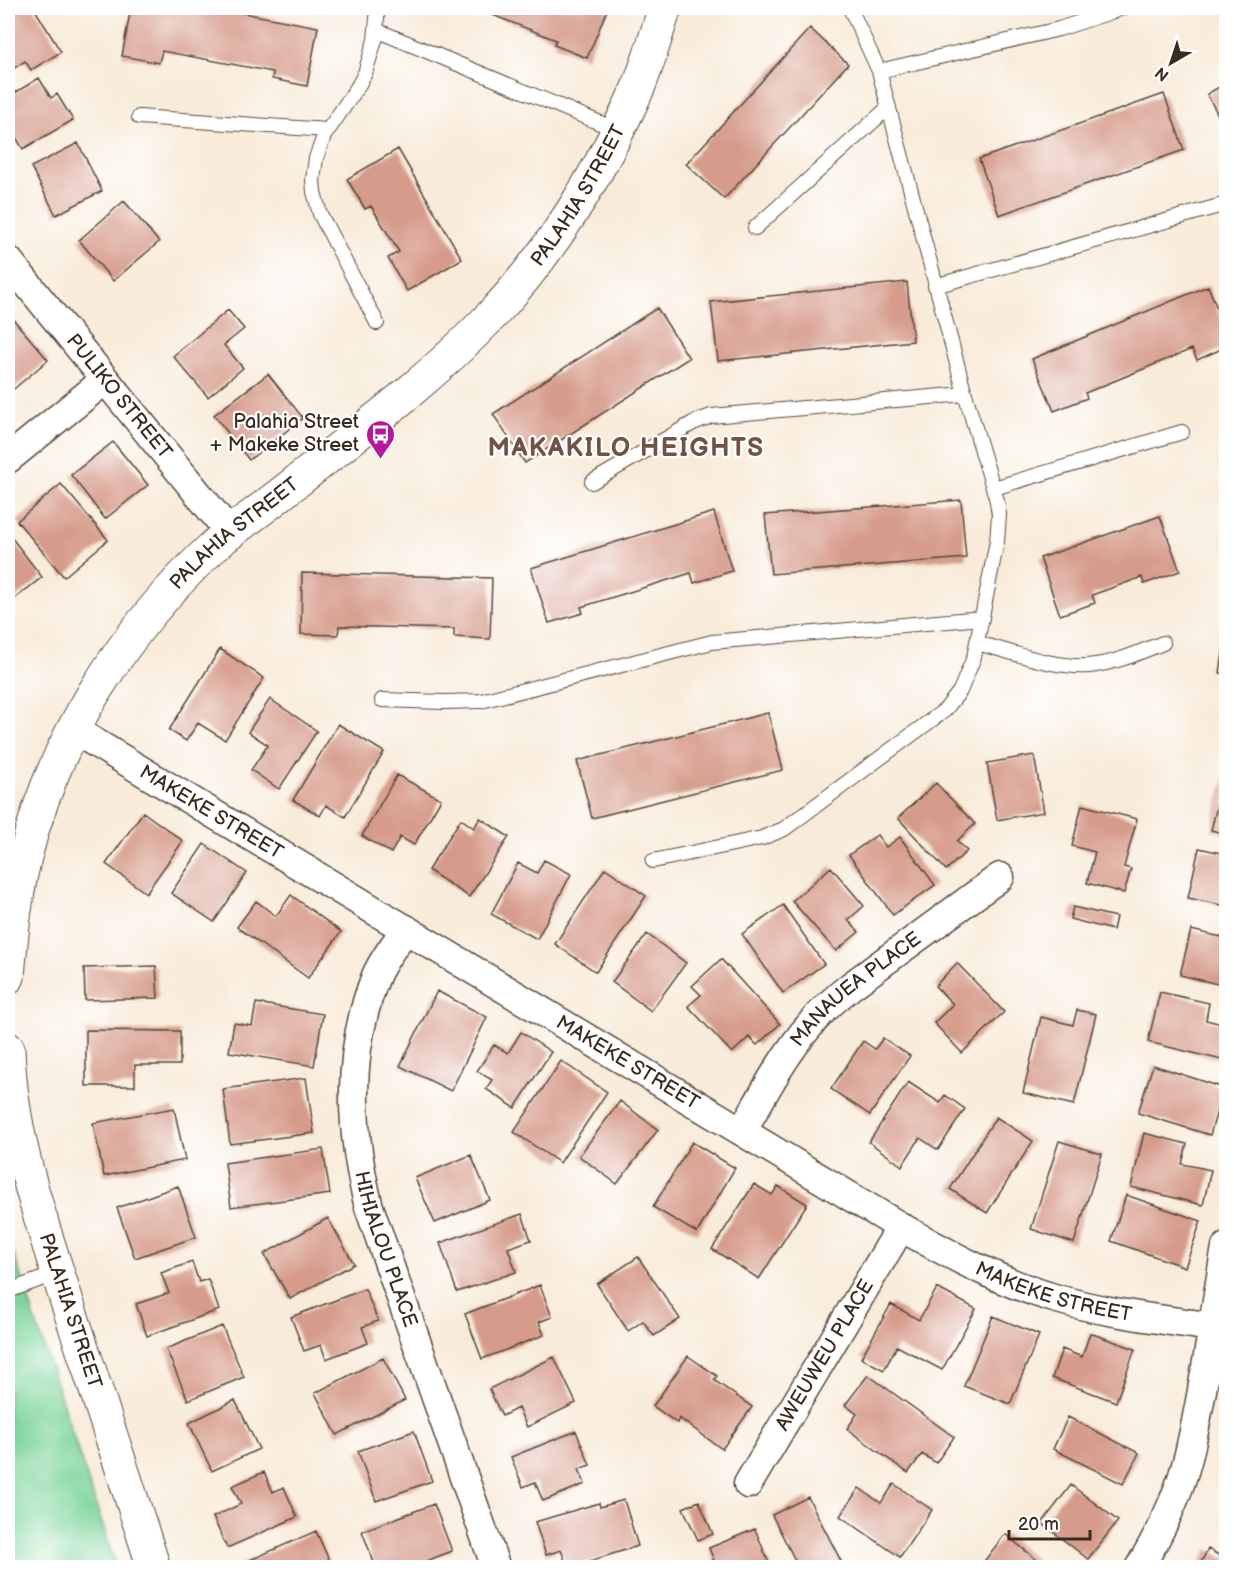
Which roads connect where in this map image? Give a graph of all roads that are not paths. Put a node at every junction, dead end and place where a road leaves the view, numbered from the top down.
1 (378, 8) edge
2 (665, 8) edge
3 (850, 8) edge
4 (1123, 8) edge
5 (376, 30) junction
6 (879, 71) junction
7 (889, 107) junction
8 (139, 117) dead end
9 (327, 130) junction
10 (617, 130) junction
11 (1227, 204) edge
12 (755, 228) dead end
13 (8, 260) edge
14 (935, 286) junction
15 (377, 322) dead end
16 (105, 380) junction
17 (965, 394) junction
18 (1182, 432) dead end
19 (8, 459) edge
20 (592, 482) dead end
21 (994, 488) junction
22 (230, 533) junction
23 (982, 618) junction
24 (977, 643) junction
25 (1163, 643) dead end
26 (382, 700) dead end
27 (74, 730) junction
28 (653, 861) dead end
29 (1000, 877) dead end
30 (406, 928) junction
31 (8, 977) edge
32 (8, 1049) edge
33 (742, 1131) junction
34 (901, 1227) junction
35 (1227, 1247) edge
36 (58, 1273) junction
37 (8, 1291) edge
38 (1212, 1327) junction
39 (748, 1484) dead end
40 (154, 1568) edge
41 (496, 1568) edge
42 (1139, 1568) edge

1 - 5 lane
2 - 10 street, PALAHIA STREET
3 - 6 lane
4 - 6 lane
5 - 9 lane
5 - 10 lane
6 - 7 lane
7 - 12 lane
7 - 14 lane
8 - 9 lane
9 - 15 lane
10 - 22 street, PALAHIA STREET
11 - 14 lane
13 - 16 street, PULIKO STREET
14 - 17 lane
16 - 19 street
16 - 22 street, PULIKO STREET
17 - 20 lane
17 - 21 lane
18 - 21 lane
21 - 23 lane
22 - 27 street, PALAHIA STREET
23 - 24 lane
23 - 26 lane
24 - 25 lane
24 - 28 lane
27 - 30 street, MAKEKE STREET
27 - 31 street, PALAHIA STREET
29 - 33 street, MANAUEA PLACE
30 - 33 street, MAKEKE STREET
30 - 41 street, HIHIALOU PLACE
32 - 36 street, PALAHIA STREET
33 - 34 street, MAKEKE STREET
34 - 38 street, MAKEKE STREET
34 - 39 street, AWEUWEU PLACE
35 - 38 street
36 - 37 lane
36 - 40 street, PALAHIA STREET
38 - 42 street

